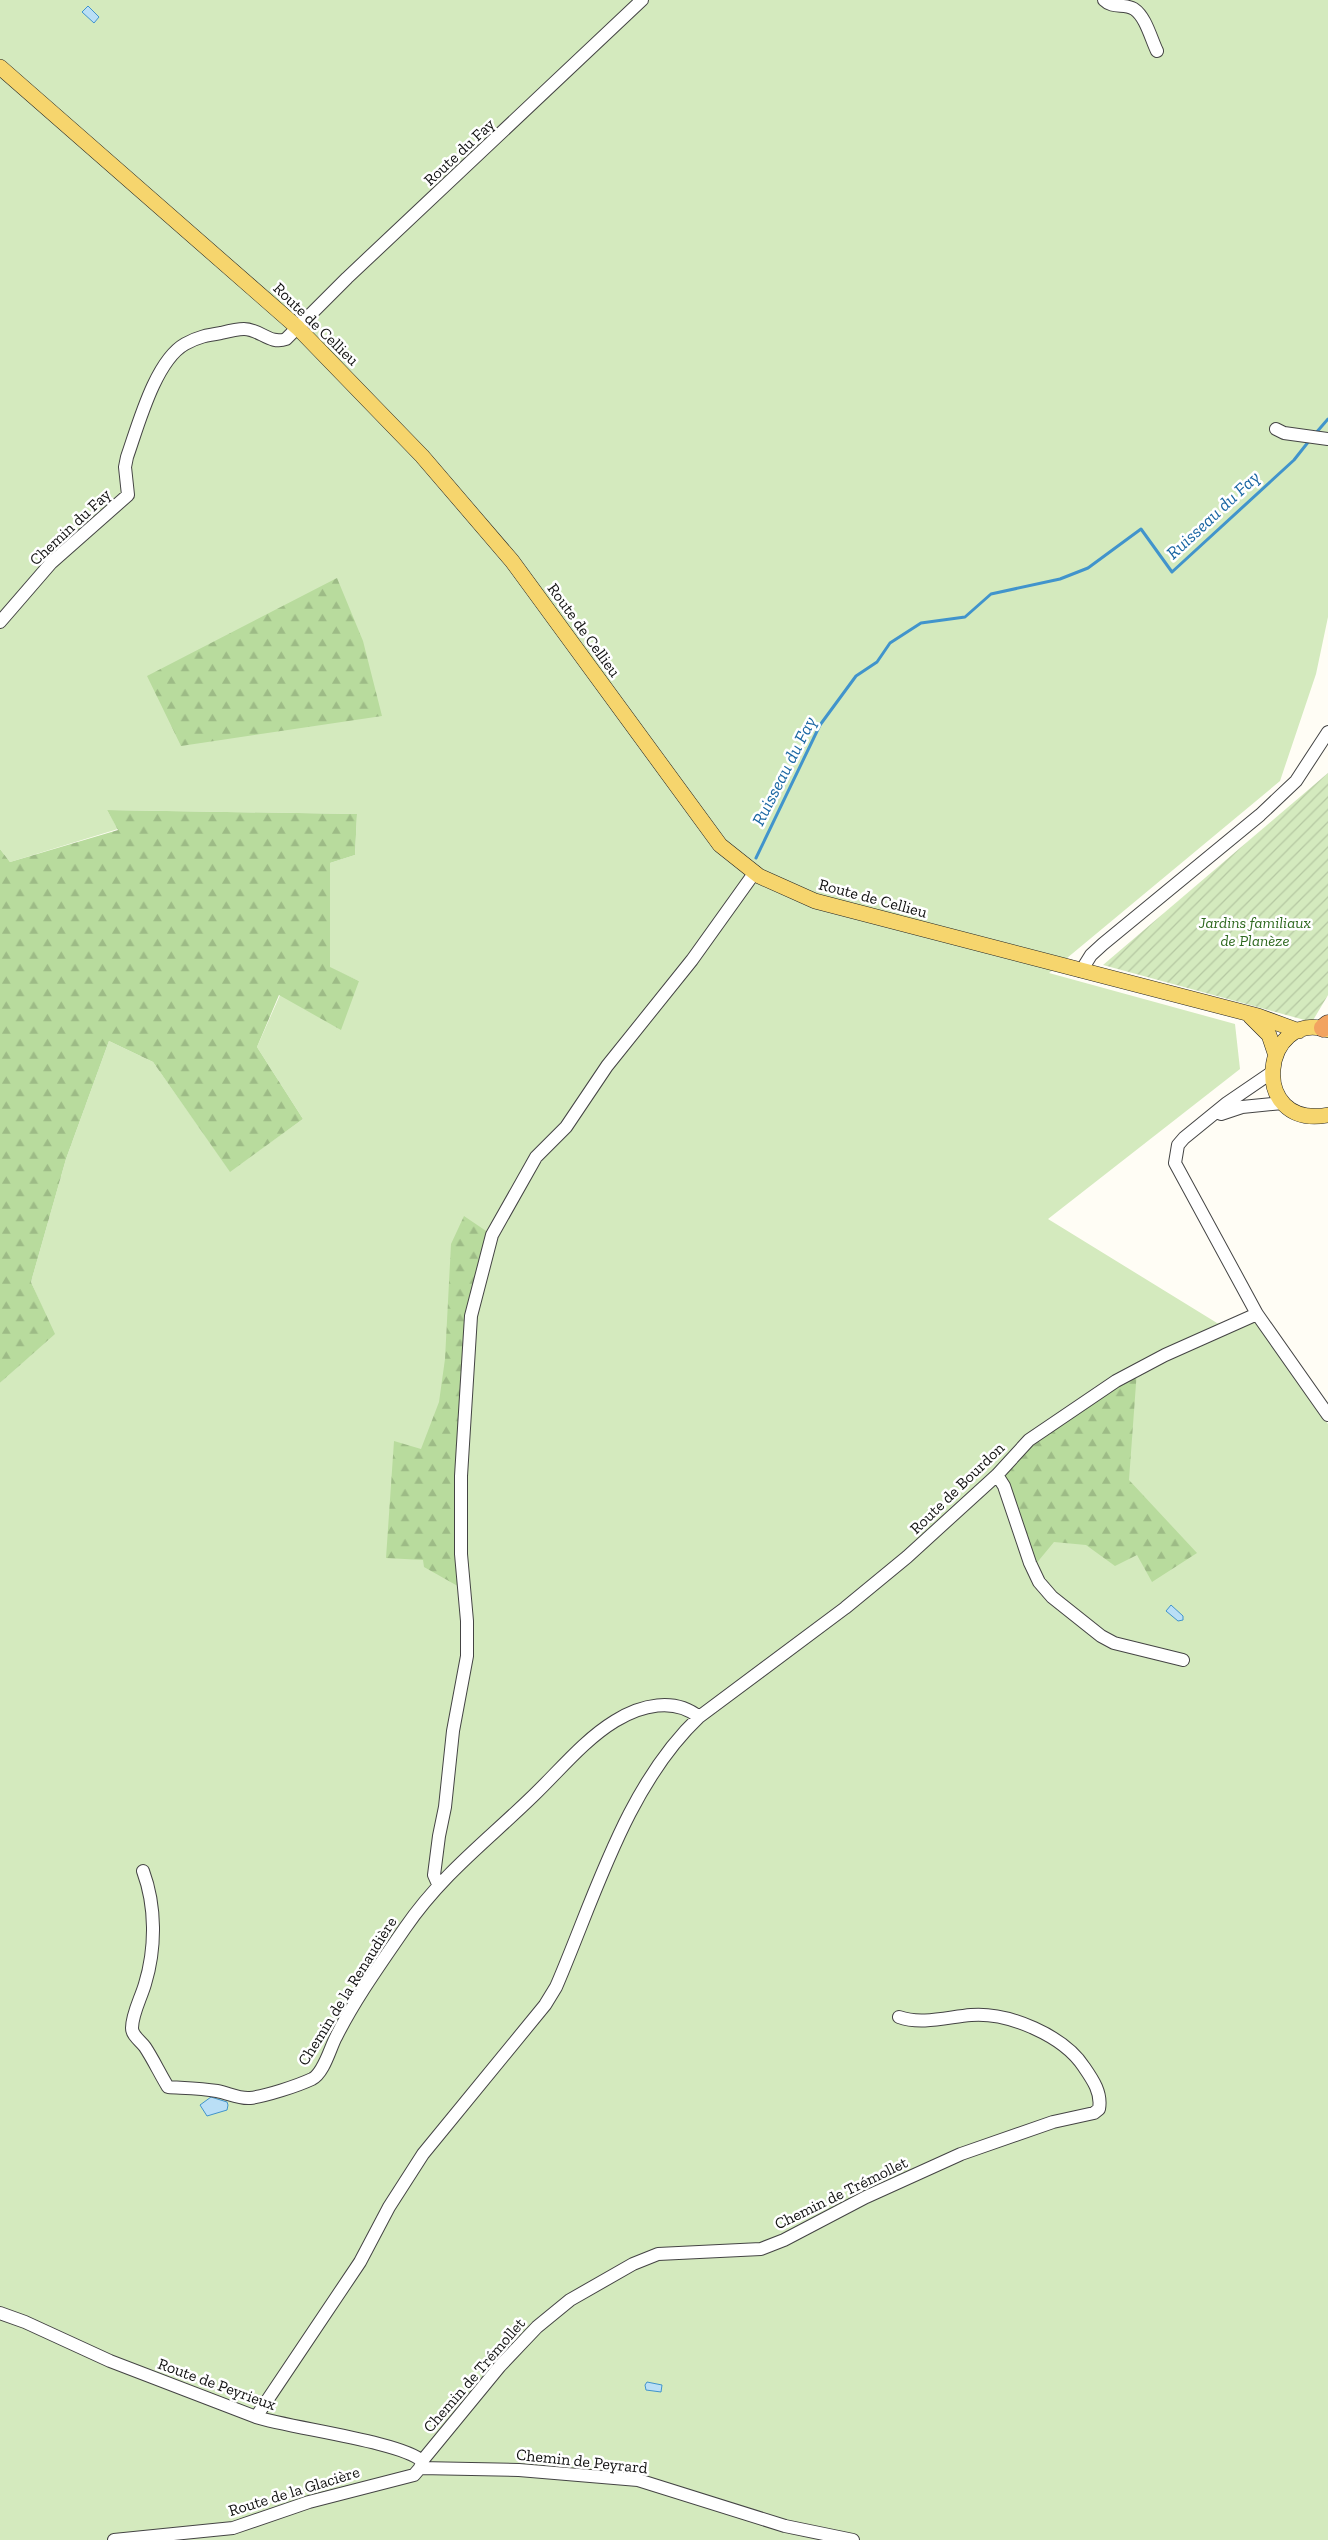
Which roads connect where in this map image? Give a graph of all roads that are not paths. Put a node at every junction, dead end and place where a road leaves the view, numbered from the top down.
1 (642, 0) edge
2 (1104, 0) edge
3 (1157, 51) dead end
4 (0, 67) edge
5 (298, 328) junction
6 (1276, 429) dead end
7 (1318, 438) edge
8 (0, 622) edge
9 (1328, 732) edge
10 (755, 872) junction
11 (1081, 971) junction
12 (1247, 1014) junction
13 (1326, 1028) edge
14 (1299, 1031) junction
15 (1275, 1053) junction
16 (1271, 1073) junction
17 (1283, 1103) junction
18 (1328, 1116) edge
19 (1210, 1119) junction
20 (1259, 1317) junction
21 (1328, 1415) edge
22 (997, 1475) junction
23 (1183, 1660) dead end
24 (699, 1716) junction
25 (142, 1871) dead end
26 (438, 1884) junction
27 (899, 2017) dead end
28 (0, 2314) edge
29 (256, 2417) junction
30 (421, 2464) junction
31 (114, 2540) edge
32 (853, 2540) edge

1 - 5 street, Route du Fay
2 - 3 street
4 - 5 main road, Route de Cellieu
5 - 8 street, Chemin du Fay
5 - 10 main road, Route de Cellieu
6 - 7 street
9 - 11 street
10 - 11 main road, Route de Cellieu
10 - 26 street
11 - 12 main road, Route de Cellieu
12 - 14 main road, Route de Cellieu
12 - 15 main road, Route de Cellieu
13 - 14 main road
14 - 15 main road
15 - 16 main road
16 - 17 main road
16 - 19 street
17 - 18 main road
17 - 19 street
19 - 20 street
20 - 21 street
20 - 22 street, Route de Bourdon
22 - 23 street
22 - 24 street, Route de Bourdon
24 - 26 street, Chemin de la Renaudière
24 - 29 street, Route de Bourdon
25 - 26 street, Chemin de la Renaudière
27 - 30 street, Chemin de Trémollet
28 - 29 street, Route de Peyrieux
29 - 30 street, Route de Peyrieux
30 - 31 street, Route de la Glacière
30 - 32 street, Chemin de Peyrard

